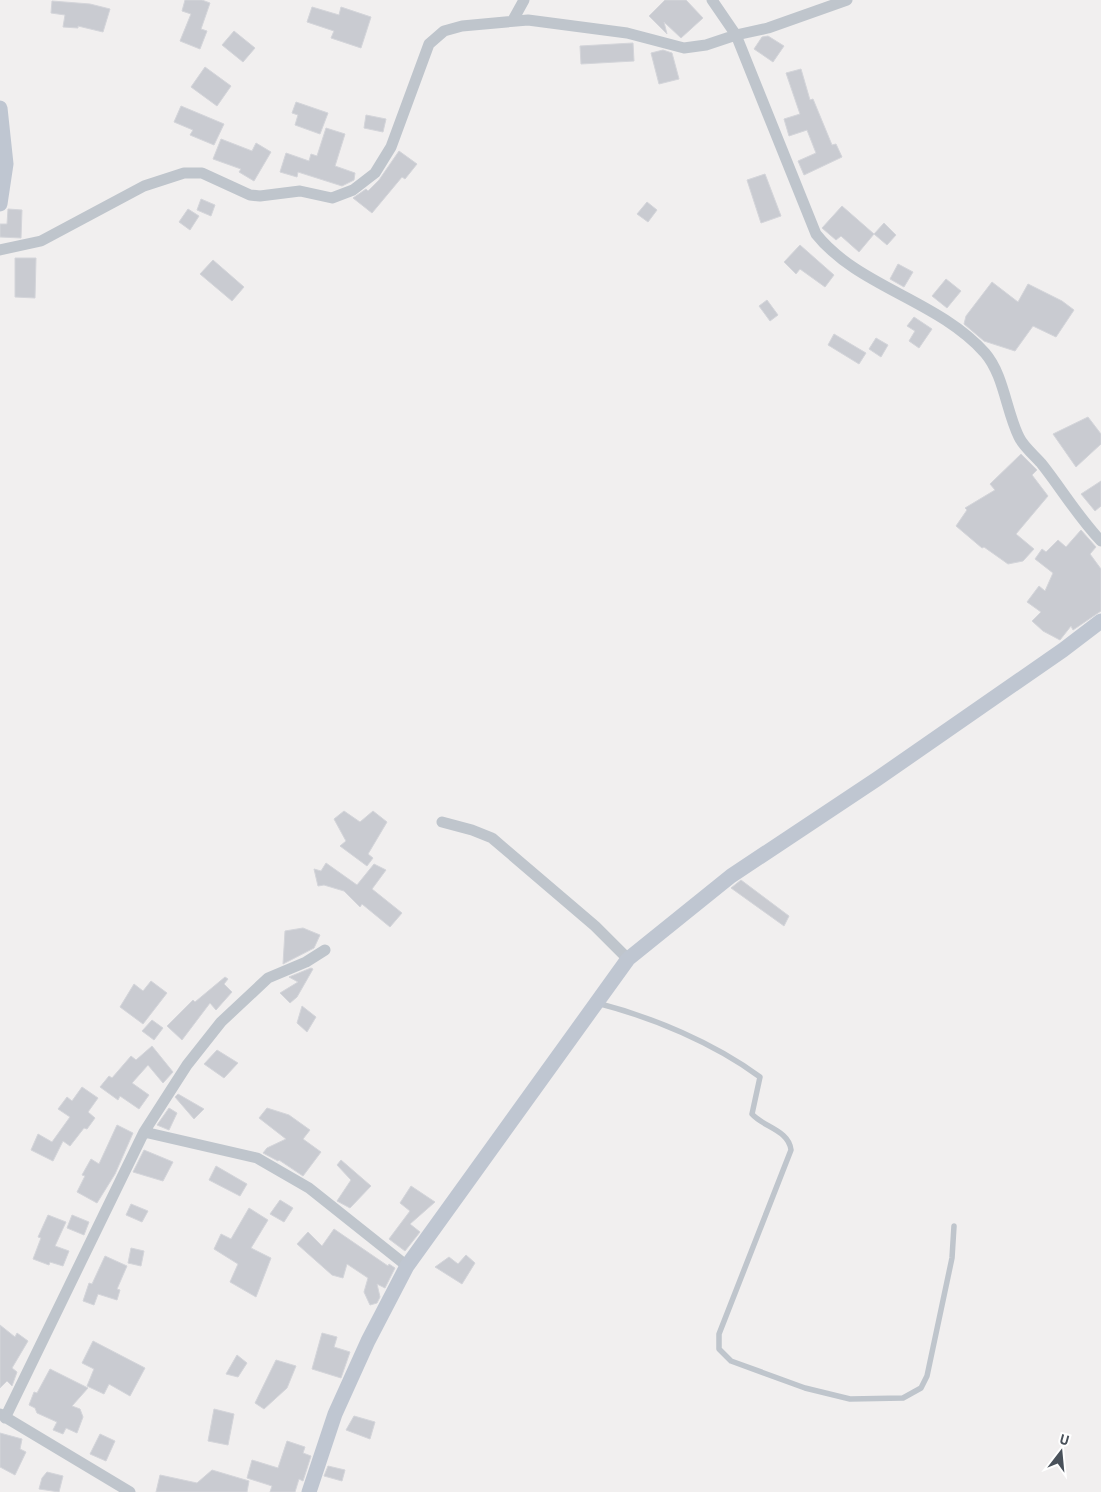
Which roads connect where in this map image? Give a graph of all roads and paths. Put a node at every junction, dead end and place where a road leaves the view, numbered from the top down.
1 (524, 0) edge
2 (712, 0) edge
3 (846, 0) edge
4 (513, 20) junction
5 (736, 35) junction
6 (0, 108) edge
7 (0, 204) edge
8 (0, 250) edge
9 (1101, 541) edge
10 (1101, 621) edge
11 (442, 822) dead end
12 (325, 950) dead end
13 (628, 959) junction
14 (595, 1002) junction
15 (144, 1132) junction
16 (954, 1226) dead end
17 (407, 1266) junction
18 (3, 1416) edge
19 (130, 1492) edge
20 (309, 1492) edge

1 - 4 street
2 - 5 street
3 - 5 street
4 - 5 street
4 - 8 street
5 - 9 street
6 - 7 street
10 - 13 street
11 - 13 street
12 - 15 street
13 - 14 street
14 - 16 lane
14 - 17 street
15 - 17 street
15 - 18 street
17 - 20 street
18 - 19 street

